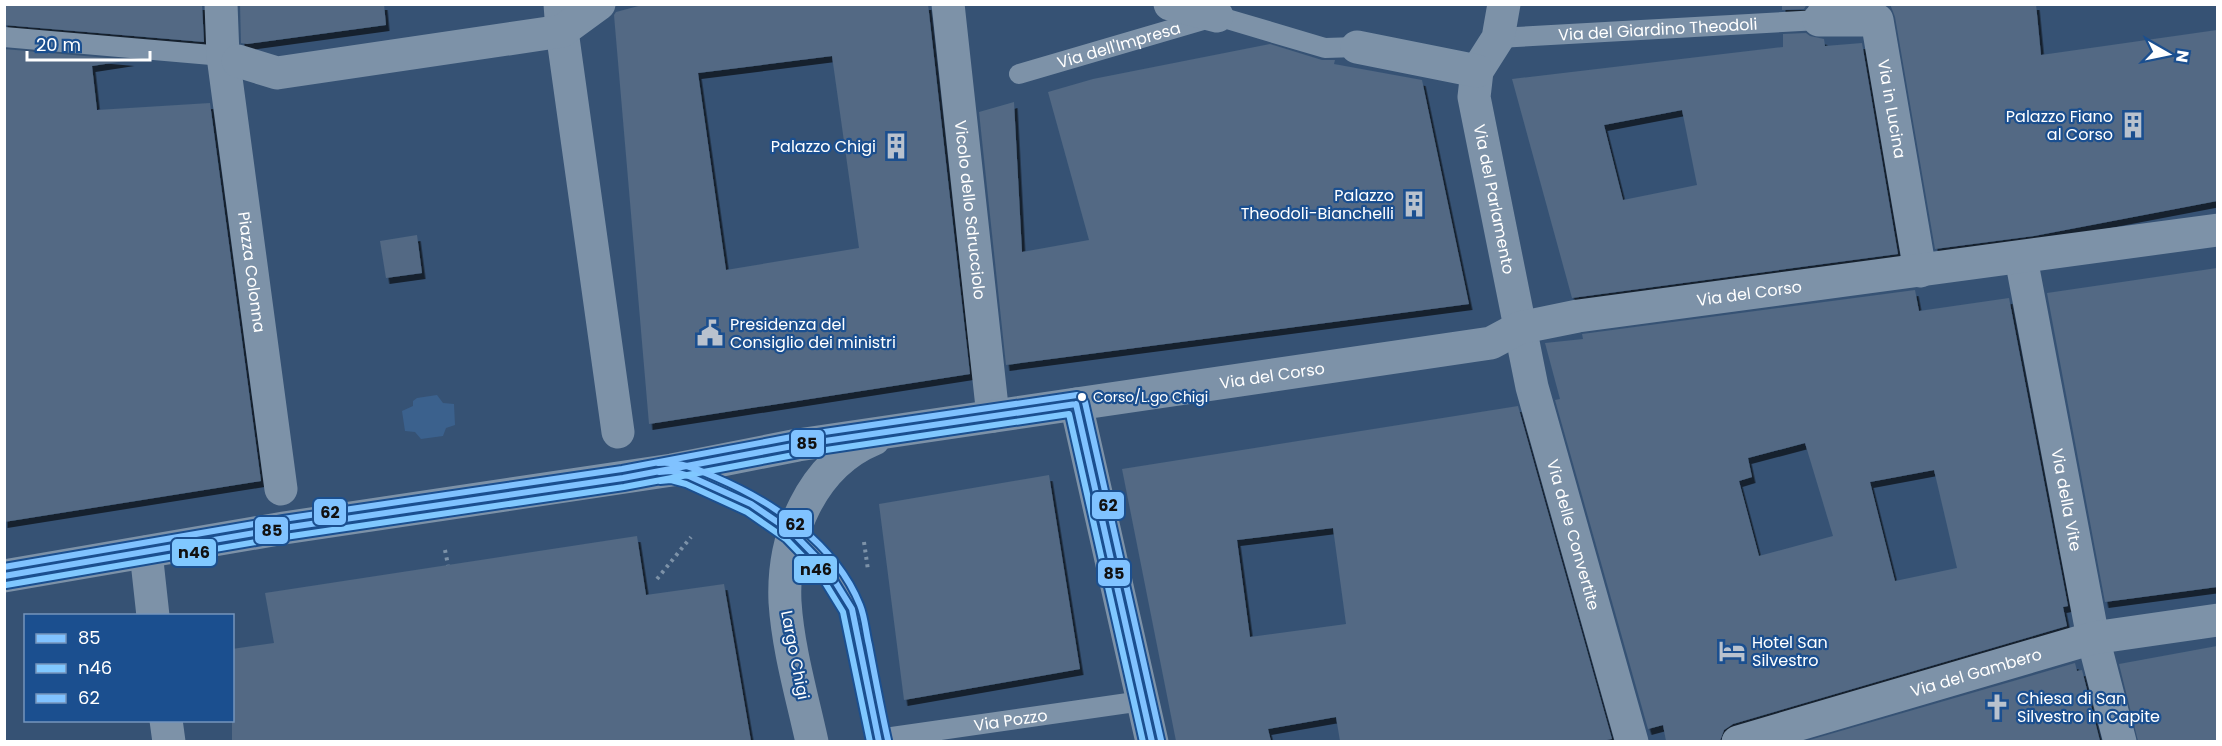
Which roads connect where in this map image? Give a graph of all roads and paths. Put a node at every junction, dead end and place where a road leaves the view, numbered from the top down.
1 (221, 4) edge
2 (599, 4) edge
3 (948, 4) edge
4 (1170, 4) edge
5 (1504, 4) edge
6 (1818, 12) edge
7 (1217, 16) junction
8 (561, 18) edge
9 (4, 37) edge
10 (1498, 38) junction
11 (1357, 47) joint
12 (231, 58) junction
13 (1477, 70) junction
14 (1019, 74) dead end
15 (2217, 230) edge
16 (2021, 258) junction
17 (1920, 271) junction
18 (1519, 328) junction
19 (1076, 404) junction
20 (993, 416) junction
21 (618, 432) dead end
22 (889, 432) junction
23 (672, 470) junction
24 (281, 489) dead end
25 (794, 533) junction
26 (691, 537) dead end
27 (864, 542) dead end
28 (445, 550) dead end
29 (146, 552) junction
30 (448, 565) dead end
31 (4, 576) edge
32 (869, 576) dead end
33 (657, 579) dead end
34 (153, 614) edge
35 (2217, 620) edge
36 (2093, 638) junction
37 (1143, 701) junction
38 (166, 722) edge
39 (878, 740) edge
40 (169, 741) edge
41 (812, 741) edge
42 (1152, 741) edge
43 (1632, 741) edge
44 (1738, 741) edge
45 (2120, 741) edge

1 - 12 street, Piazza Colonna
2 - 8 street
3 - 20 street, Vicolo dello Sdrucciolo
4 - 7 street, Via dell'Impresa
5 - 10 street
6 - 10 lane, Via del Giardino Theodoli
6 - 17 street, Via in Lucina
7 - 11 lane, Via dell'Impresa
7 - 14 lane, Via dell'Impresa
8 - 12 street
8 - 21 street
9 - 12 lane
10 - 13 street
11 - 13 street
12 - 24 street, Piazza Colonna
13 - 18 street, Via del Parlamento
15 - 16 street, Via del Corso
16 - 17 street, Via del Corso
16 - 36 street, Via della Vite
17 - 18 street, Via del Corso
18 - 19 street, Via del Corso
18 - 43 street, Via delle Convertite
19 - 20 street, Via del Corso
19 - 37 street
20 - 22 street, Via del Corso
22 - 23 street, Via del Corso
22 - 25 street, Largo Chigi
23 - 25 lane
23 - 29 street, Via del Corso
25 - 39 lane
25 - 41 street, Largo Chigi
26 - 33 path
27 - 32 path
28 - 30 path
29 - 31 street, Via del Corso
29 - 34 street
35 - 36 street, Via del Gambero
36 - 44 street, Via del Gambero
36 - 45 street, Via della Vite
37 - 39 lane, Via Pozzo
37 - 42 street
38 - 40 street

